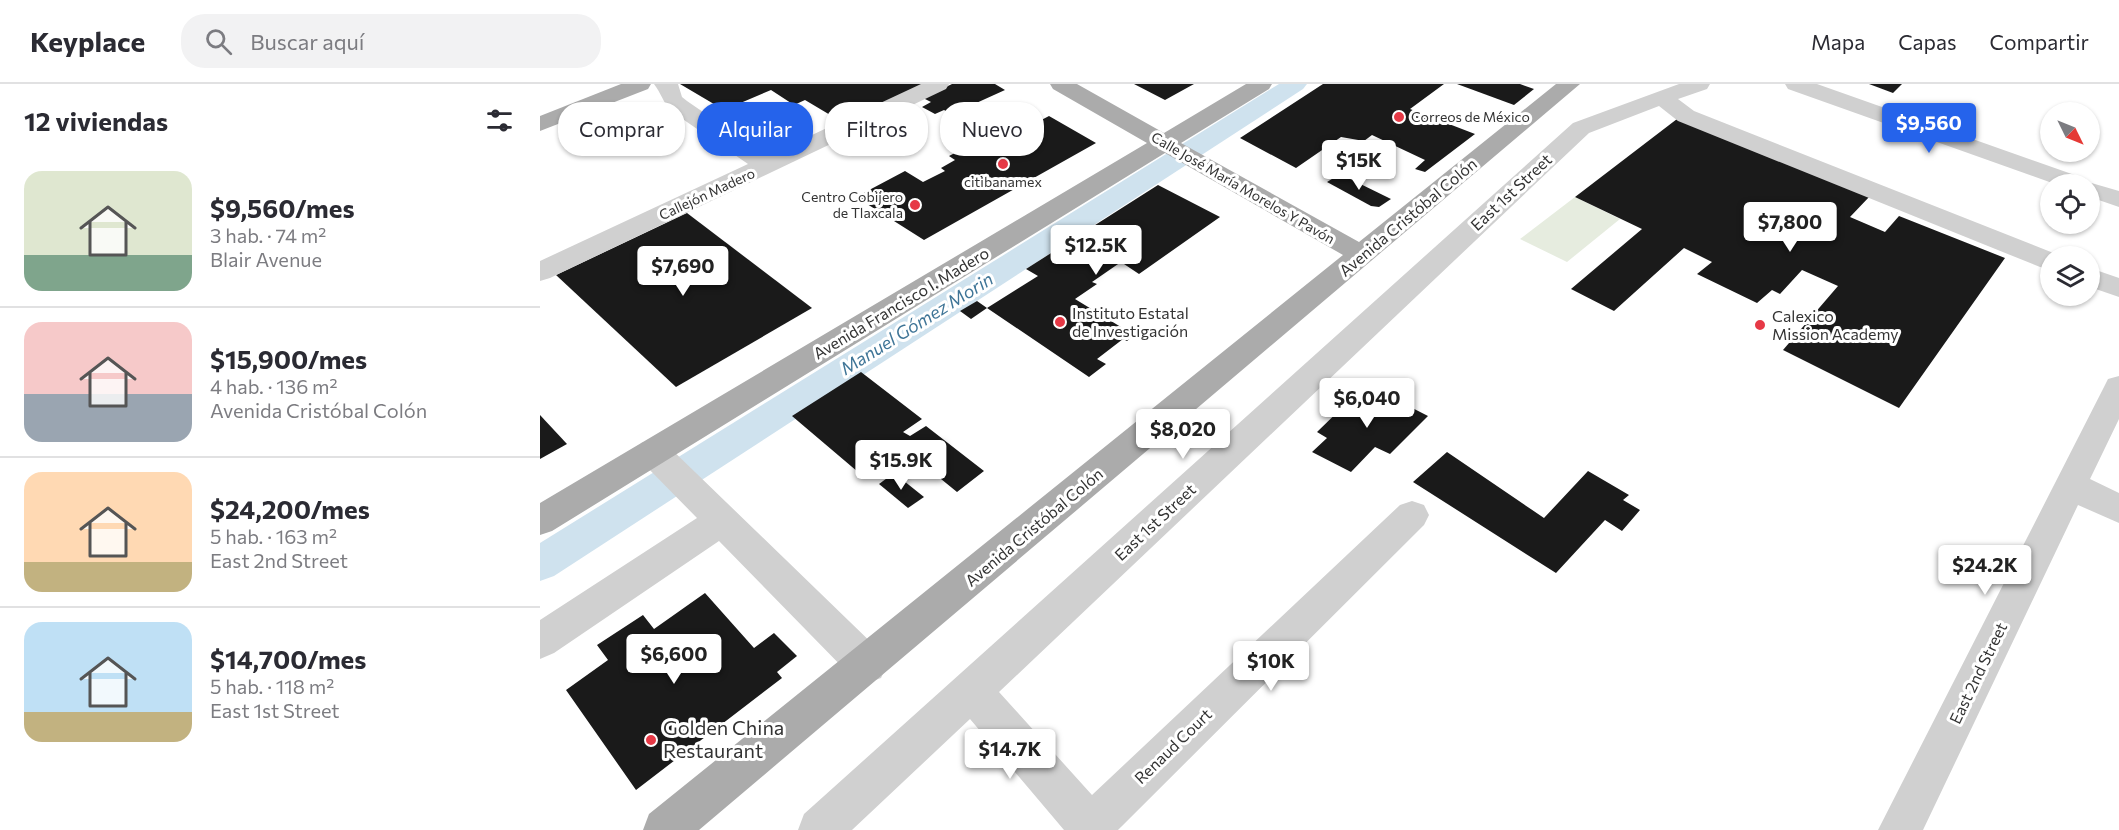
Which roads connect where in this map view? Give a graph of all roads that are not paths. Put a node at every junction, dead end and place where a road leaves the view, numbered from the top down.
1 (612, 84) edge
2 (640, 84) edge
3 (665, 84) edge
4 (938, 84) edge
5 (1061, 84) edge
6 (1261, 84) edge
7 (1549, 84) edge
8 (1569, 84) edge
9 (1699, 84) edge
10 (1796, 84) edge
11 (1662, 98) junction
12 (540, 112) edge
13 (540, 124) edge
14 (1165, 144) junction
15 (766, 166) junction
16 (1463, 172) junction
17 (2049, 174) edge
18 (2100, 193) edge
19 (2119, 200) edge
20 (1362, 255) junction
21 (2040, 257) edge
22 (540, 272) edge
23 (2100, 281) edge
24 (2119, 288) edge
25 (2119, 387) edge
26 (653, 452) junction
27 (2070, 485) junction
28 (2119, 509) edge
29 (1412, 515) dead end
30 (722, 520) junction
31 (540, 521) edge
32 (540, 641) edge
33 (867, 665) junction
34 (972, 691) junction
35 (1091, 828) edge
36 (665, 830) edge
37 (820, 830) edge
38 (1900, 830) edge

1 - 12 main road
2 - 13 main road
3 - 15 street
4 - 15 street, Callejón Madero
5 - 14 main road, Calle José María Morelos Y Pavón
6 - 14 main road, Avenida Francisco I. Madero
7 - 16 main road
8 - 16 main road, Avenida Cristóbal Colón
9 - 11 street, East 1st Street
10 - 17 street
11 - 21 street
11 - 34 street, East 1st Street
14 - 20 main road, Calle José María Morelos Y Pavón
14 - 26 main road, Avenida Francisco I. Madero
15 - 22 street, Callejón Madero
16 - 20 main road, Avenida Cristóbal Colón
18 - 19 street
20 - 33 main road, Avenida Cristóbal Colón
23 - 24 street
25 - 27 street, East 2nd Street
26 - 30 street
26 - 31 main road, Avenida Francisco I. Madero
27 - 28 street
27 - 38 street, East 2nd Street
29 - 35 street, Renaud Court
30 - 32 street
30 - 33 street
33 - 36 main road, Avenida Cristóbal Colón
34 - 35 street
34 - 37 street, East 1st Street

